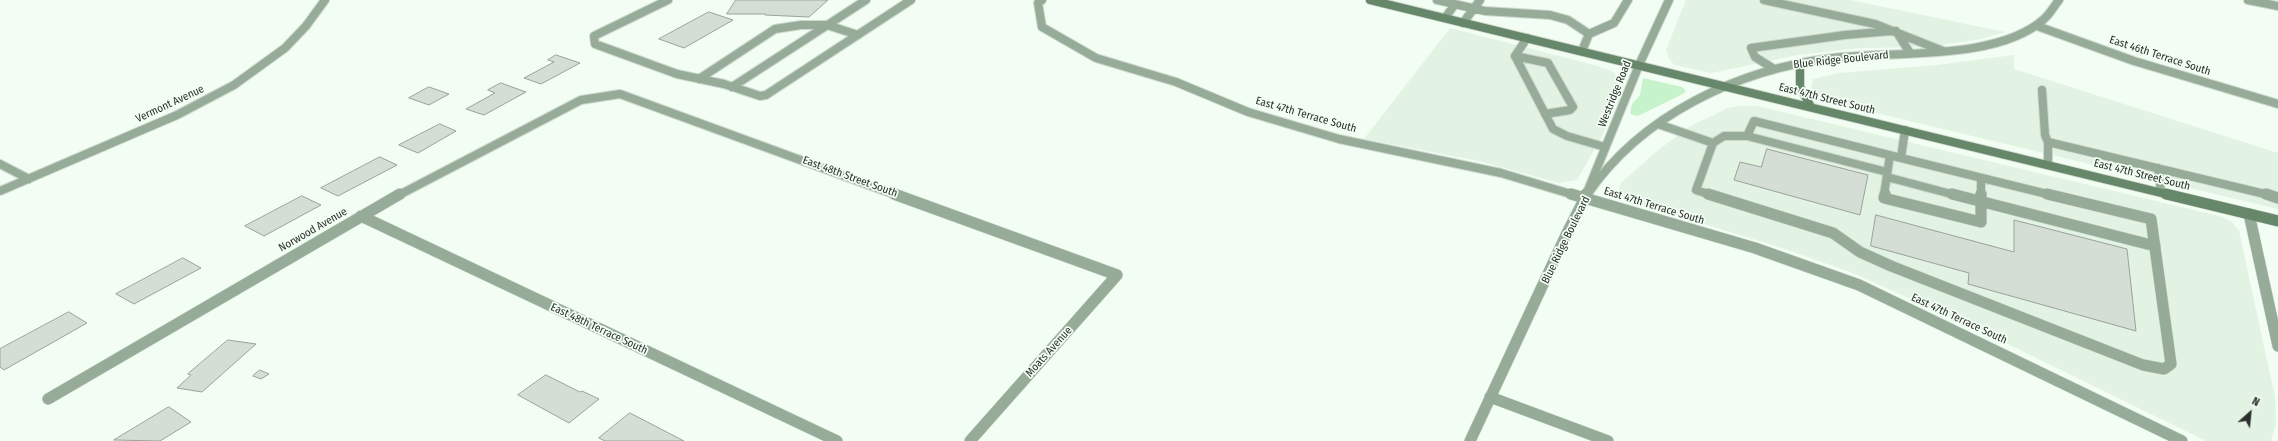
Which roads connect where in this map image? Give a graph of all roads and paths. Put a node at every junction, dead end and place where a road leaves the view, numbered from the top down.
1 (324, 0) edge
2 (668, 0) edge
3 (866, 0) edge
4 (911, 0) edge
5 (1042, 0) edge
6 (1370, 0) edge
7 (1437, 0) edge
8 (1480, 0) edge
9 (1628, 0) edge
10 (1669, 0) edge
11 (1764, 0) edge
12 (2059, 0) edge
13 (2248, 0) edge
14 (1455, 4) junction
15 (2278, 6) edge
16 (1474, 9) junction
17 (1445, 18) junction
18 (1463, 23) junction
19 (827, 25) junction
20 (2037, 26) junction
21 (1896, 31) junction
22 (1589, 34) junction
23 (858, 35) junction
24 (1527, 38) junction
25 (1582, 51) junction
26 (1943, 51) junction
27 (1910, 53) junction
28 (1515, 56) junction
29 (1800, 63) junction
30 (1639, 65) junction
31 (1774, 69) junction
32 (698, 79) junction
33 (732, 87) junction
34 (1728, 87) junction
35 (2042, 90) dead end
36 (597, 96) joint
37 (2278, 104) edge
38 (1811, 107) junction
39 (1545, 114) junction
40 (1658, 124) junction
41 (1905, 130) junction
42 (1747, 136) junction
43 (1713, 142) junction
44 (2048, 142) junction
45 (1605, 147) junction
46 (1890, 155) junction
47 (1901, 158) junction
48 (0, 164) edge
49 (2048, 165) junction
50 (2158, 168) junction
51 (1887, 175) junction
52 (1981, 178) junction
53 (29, 179) junction
54 (0, 191) edge
55 (2161, 192) junction
56 (1584, 198) junction
57 (2278, 198) edge
58 (1981, 202) junction
59 (2249, 214) junction
60 (361, 216) junction
61 (2278, 221) edge
62 (2155, 246) junction
63 (1102, 270) joint
64 (2278, 346) edge
65 (1490, 397) junction
66 (48, 399) dead end
67 (837, 441) edge
68 (970, 441) edge
69 (1470, 441) edge
70 (1608, 441) edge
71 (2182, 441) edge

1 - 53 street, Vermont Avenue
2 - 32 street
3 - 19 street
4 - 23 street
5 - 56 street, East 47th Terrace South
6 - 17 main road, East 47th Street South
7 - 14 street
8 - 16 street
9 - 22 street
10 - 30 street, Westridge Road
11 - 21 street
12 - 20 street, Blue Ridge Boulevard
13 - 15 street
14 - 16 street
14 - 17 street
16 - 18 street
16 - 22 street
17 - 18 main road, East 47th Street South
18 - 24 main road, East 47th Street South
19 - 23 street
19 - 32 street
19 - 33 street
20 - 26 street, Blue Ridge Boulevard
20 - 37 street, East 46th Terrace South
21 - 26 street
21 - 27 street
21 - 31 street
22 - 25 street
23 - 33 street
24 - 25 main road, East 47th Street South
24 - 28 street
25 - 30 main road, East 47th Street South
26 - 27 street, Blue Ridge Boulevard
27 - 29 street, Blue Ridge Boulevard
28 - 39 street
28 - 39 street
29 - 31 street, Blue Ridge Boulevard
29 - 38 main road
30 - 34 main road, East 47th Street South
30 - 45 street, Westridge Road
31 - 34 street, Blue Ridge Boulevard
32 - 33 street
34 - 38 main road, East 47th Street South
34 - 40 street, Blue Ridge Boulevard
35 - 44 street
36 - 60 street, Norwood Avenue
36 - 63 street, East 48th Street South
38 - 41 main road, East 47th Street South
39 - 45 street
40 - 43 street
40 - 56 street, Blue Ridge Boulevard
41 - 47 street
41 - 49 main road, East 47th Street South
42 - 43 street
42 - 46 street
42 - 51 street
43 - 62 street
44 - 49 street
44 - 50 street
45 - 56 street, Westridge Road
46 - 47 street
46 - 51 street
47 - 52 street
48 - 53 street
49 - 55 main road, East 47th Street South
50 - 55 street
50 - 57 street
51 - 58 street
51 - 58 street
52 - 58 street
52 - 62 street
53 - 54 street, Vermont Avenue
55 - 59 main road, East 47th Street South
56 - 65 street, Blue Ridge Boulevard
56 - 71 street, East 47th Terrace South
58 - 62 street
59 - 61 main road, East 47th Street South
59 - 64 street
60 - 66 street, Norwood Avenue
60 - 67 street, East 48th Terrace South
63 - 68 street, Moats Avenue
65 - 69 street, Blue Ridge Boulevard
65 - 70 street

